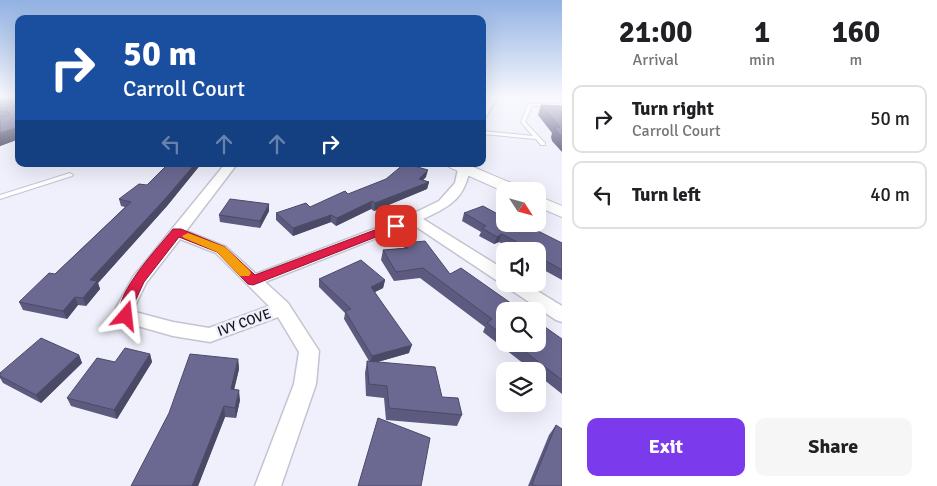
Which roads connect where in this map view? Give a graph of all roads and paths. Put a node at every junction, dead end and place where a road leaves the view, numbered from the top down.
1 (524, 119) edge
2 (486, 132) edge
3 (537, 138) junction
4 (543, 144) dead end
5 (229, 167) edge
6 (462, 167) edge
7 (466, 167) edge
8 (70, 175) dead end
9 (498, 182) edge
10 (0, 197) edge
11 (546, 204) edge
12 (562, 212) edge
13 (414, 219) junction
14 (177, 232) junction
15 (496, 272) edge
16 (253, 280) junction
17 (526, 292) edge
18 (282, 308) junction
19 (562, 315) edge
20 (268, 486) edge

1 - 3 lane
2 - 3 lane
3 - 4 lane
5 - 14 street, IVY COVE
6 - 13 street
7 - 9 street
8 - 10 lane
11 - 12 street
13 - 15 street
13 - 16 street
14 - 16 street
14 - 18 street, IVY COVE
16 - 18 street
17 - 19 street
18 - 20 street

